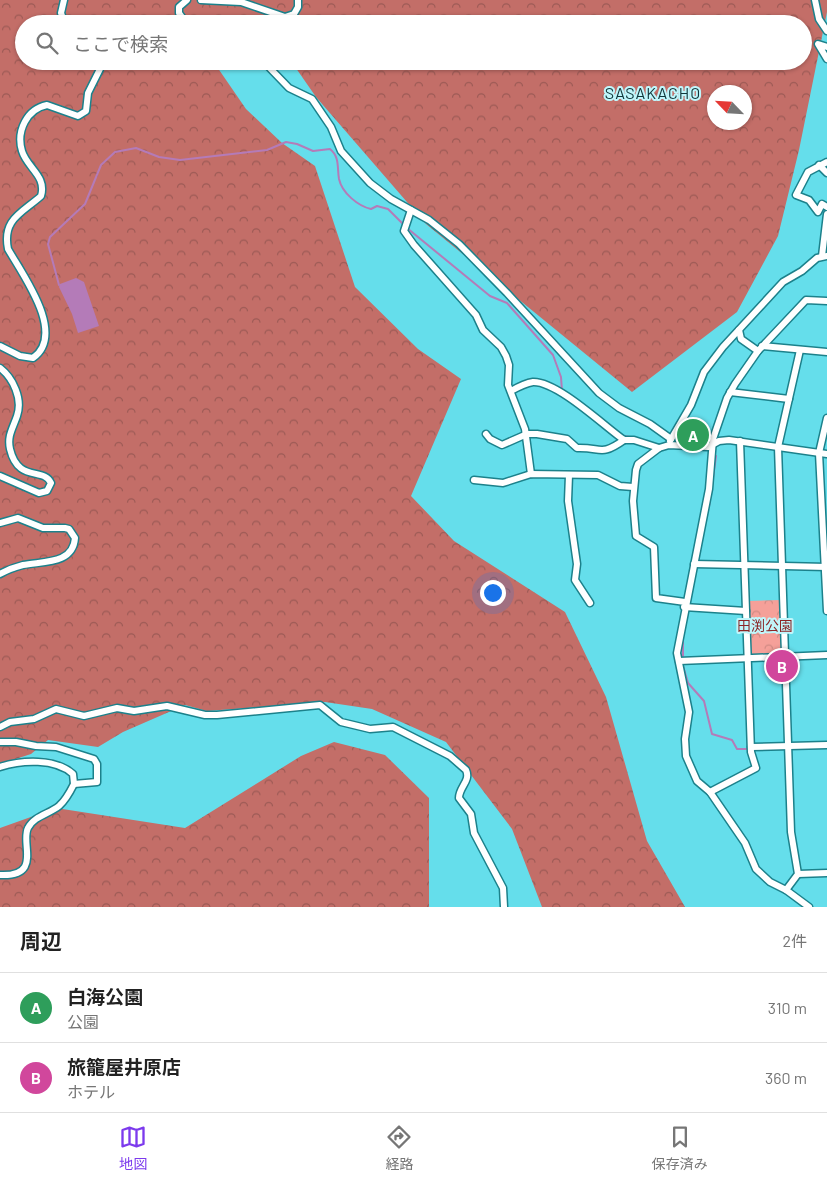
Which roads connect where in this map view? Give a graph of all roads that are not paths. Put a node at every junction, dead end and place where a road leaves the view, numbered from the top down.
1 (64, 0) edge
2 (187, 0) edge
3 (201, 0) edge
4 (298, 0) edge
5 (815, 0) edge
6 (62, 15) edge
7 (180, 15) edge
8 (279, 15) edge
9 (291, 15) edge
10 (827, 31) edge
11 (827, 47) edge
12 (827, 59) edge
13 (100, 70) edge
14 (272, 70) edge
15 (827, 162) edge
16 (818, 165) junction
17 (827, 173) edge
18 (827, 207) edge
19 (411, 210) junction
20 (827, 214) edge
21 (824, 256) edge
22 (827, 301) edge
23 (739, 330) junction
24 (0, 346) edge
25 (760, 349) junction
26 (800, 350) junction
27 (827, 352) edge
28 (0, 368) edge
29 (511, 391) junction
30 (730, 392) junction
31 (789, 399) junction
32 (827, 418) edge
33 (486, 434) dead end
34 (524, 436) junction
35 (624, 440) junction
36 (740, 441) junction
37 (670, 442) junction
38 (712, 446) junction
39 (778, 446) junction
40 (660, 448) junction
41 (819, 453) junction
42 (827, 454) edge
43 (531, 474) junction
44 (569, 475) junction
45 (0, 476) edge
46 (474, 480) dead end
47 (633, 487) junction
48 (0, 523) edge
49 (694, 564) junction
50 (745, 565) junction
51 (783, 566) junction
52 (826, 567) edge
53 (0, 574) edge
54 (590, 603) dead end
55 (685, 604) junction
56 (827, 610) edge
57 (746, 611) junction
58 (827, 655) edge
59 (786, 657) junction
60 (747, 659) junction
61 (679, 660) junction
62 (0, 727) edge
63 (0, 742) edge
64 (827, 745) edge
65 (789, 746) junction
66 (751, 747) junction
67 (0, 767) edge
68 (74, 784) junction
69 (710, 792) junction
70 (798, 874) junction
71 (827, 874) edge
72 (0, 875) edge
73 (786, 890) junction
74 (504, 907) edge
75 (809, 907) edge

1 - 6 street
2 - 7 street
3 - 8 street
4 - 9 street
5 - 10 street
11 - 12 street
13 - 24 street
14 - 19 street
15 - 16 street
16 - 17 street
16 - 18 street
19 - 29 street
19 - 37 street
20 - 21 street
21 - 23 street
22 - 25 street
23 - 25 street
23 - 37 street
25 - 26 street
25 - 30 street
26 - 27 street
26 - 31 street
28 - 45 street
29 - 34 street
29 - 35 street
30 - 31 street
30 - 38 street
31 - 39 street
32 - 41 street
33 - 34 street
34 - 35 street
34 - 43 street
35 - 40 street
36 - 38 street
36 - 39 street
36 - 50 street
37 - 38 street
37 - 40 street
38 - 49 street
39 - 41 street
39 - 51 street
40 - 47 street
41 - 42 street
41 - 52 street
43 - 44 street
43 - 46 street
44 - 47 street
44 - 54 street
47 - 55 street
48 - 53 street
49 - 50 street
49 - 55 street
50 - 51 street
50 - 57 street
51 - 52 street
51 - 59 street
52 - 56 street
55 - 57 street
55 - 61 street
57 - 60 street
58 - 59 street
59 - 60 street
59 - 65 street
60 - 61 street
60 - 66 street
61 - 69 street
62 - 74 street
63 - 68 street
64 - 65 street
65 - 66 street
65 - 70 street
66 - 69 street
67 - 68 street
68 - 72 street
69 - 73 street
70 - 71 street
70 - 73 street
73 - 75 street

